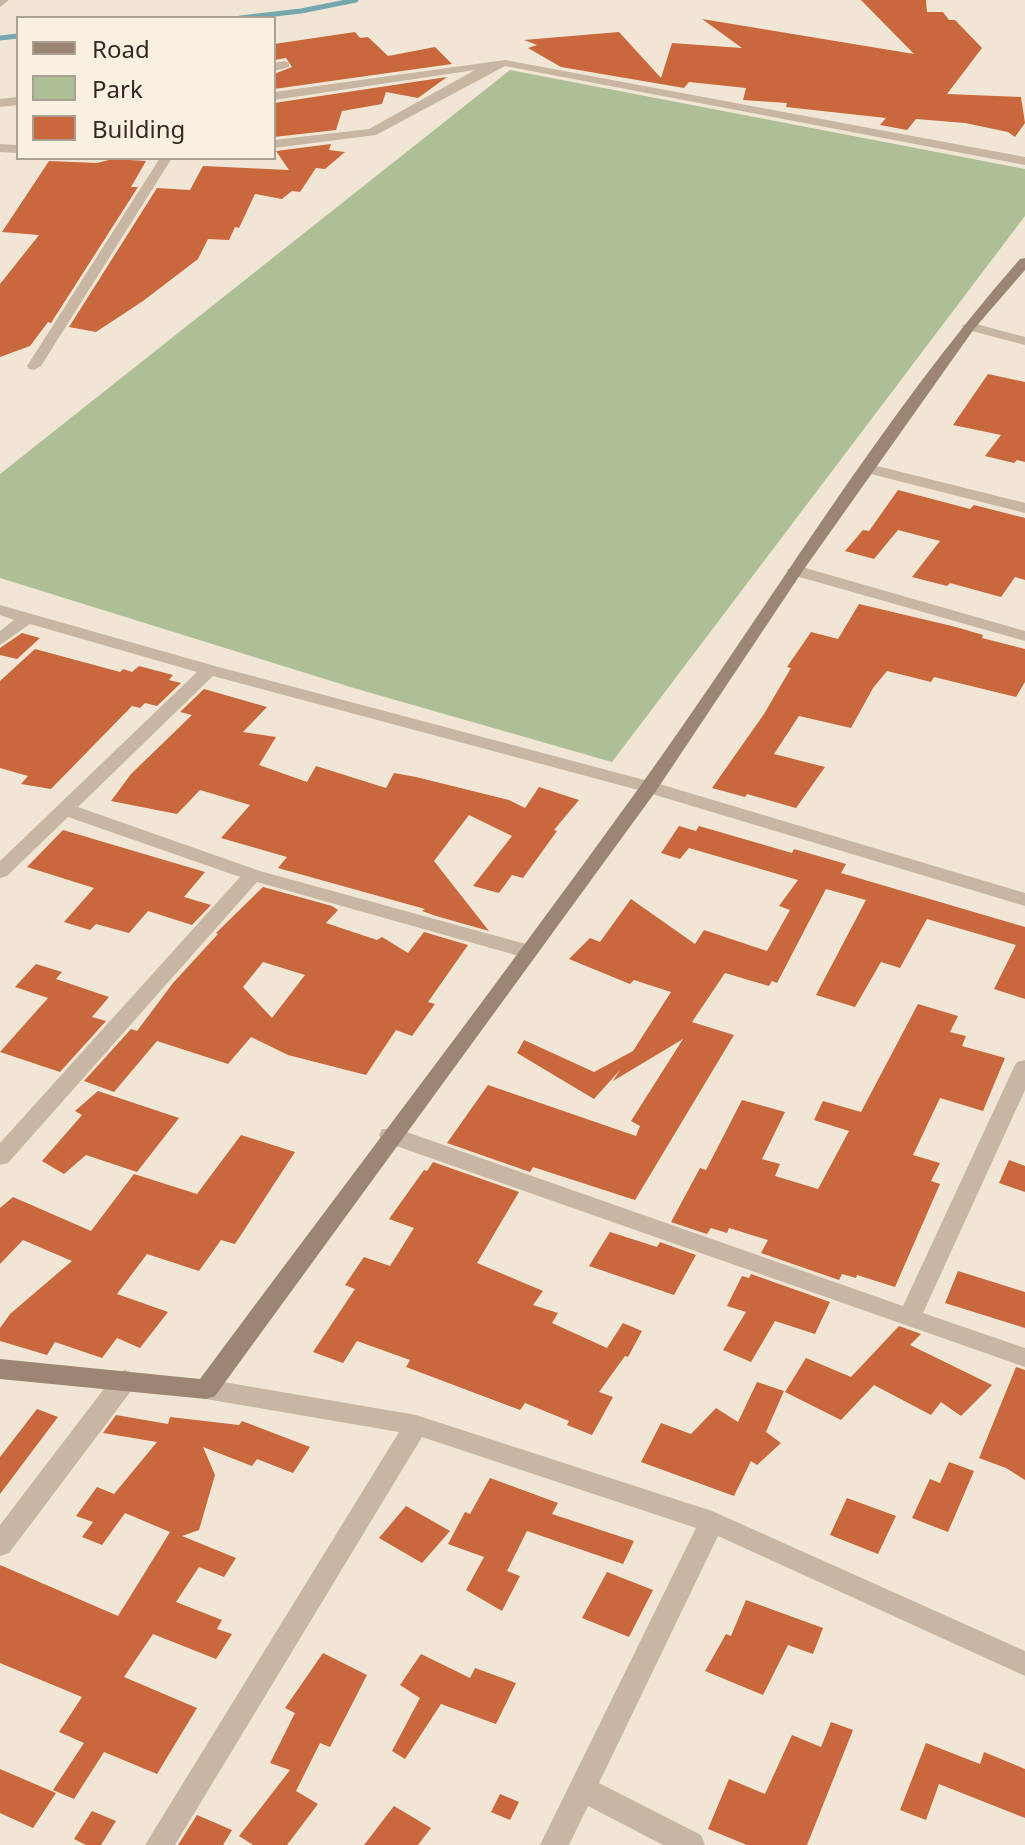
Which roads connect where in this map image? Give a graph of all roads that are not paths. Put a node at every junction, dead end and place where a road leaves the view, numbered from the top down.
1 (494, 65) junction
2 (276, 96) edge
3 (276, 144) edge
4 (165, 160) edge
5 (1025, 161) edge
6 (1025, 262) edge
7 (969, 326) junction
8 (1025, 341) edge
9 (34, 366) dead end
10 (869, 469) junction
11 (1025, 508) edge
12 (795, 570) junction
13 (0, 610) edge
14 (28, 617) junction
15 (1025, 636) edge
16 (0, 640) edge
17 (209, 670) junction
18 (649, 787) junction
19 (64, 809) junction
20 (0, 872) edge
21 (253, 875) junction
22 (1025, 900) edge
23 (526, 951) junction
24 (1025, 1067) edge
25 (390, 1135) junction
26 (0, 1157) edge
27 (910, 1316) junction
28 (1025, 1358) edge
29 (0, 1369) edge
30 (125, 1380) junction
31 (206, 1389) junction
32 (416, 1425) junction
33 (712, 1522) junction
34 (0, 1545) edge
35 (1025, 1664) edge
36 (583, 1789) junction
37 (159, 1845) edge
38 (554, 1845) edge
39 (691, 1845) edge

1 - 2 street
1 - 3 street
1 - 5 street
4 - 9 street
6 - 7 street
7 - 8 street
7 - 10 street
10 - 11 street
10 - 12 street
12 - 15 street
12 - 18 street
13 - 14 street
14 - 16 street
14 - 17 street
17 - 18 street
17 - 19 street
18 - 22 street
18 - 23 street
19 - 20 street
19 - 21 street
21 - 23 street
21 - 26 street
23 - 25 street
24 - 27 street
25 - 27 street
25 - 31 street
27 - 28 street
29 - 30 street
30 - 31 street
30 - 34 street
31 - 32 street
32 - 33 street
32 - 37 street
33 - 35 street
33 - 36 street
36 - 38 street
36 - 39 street

